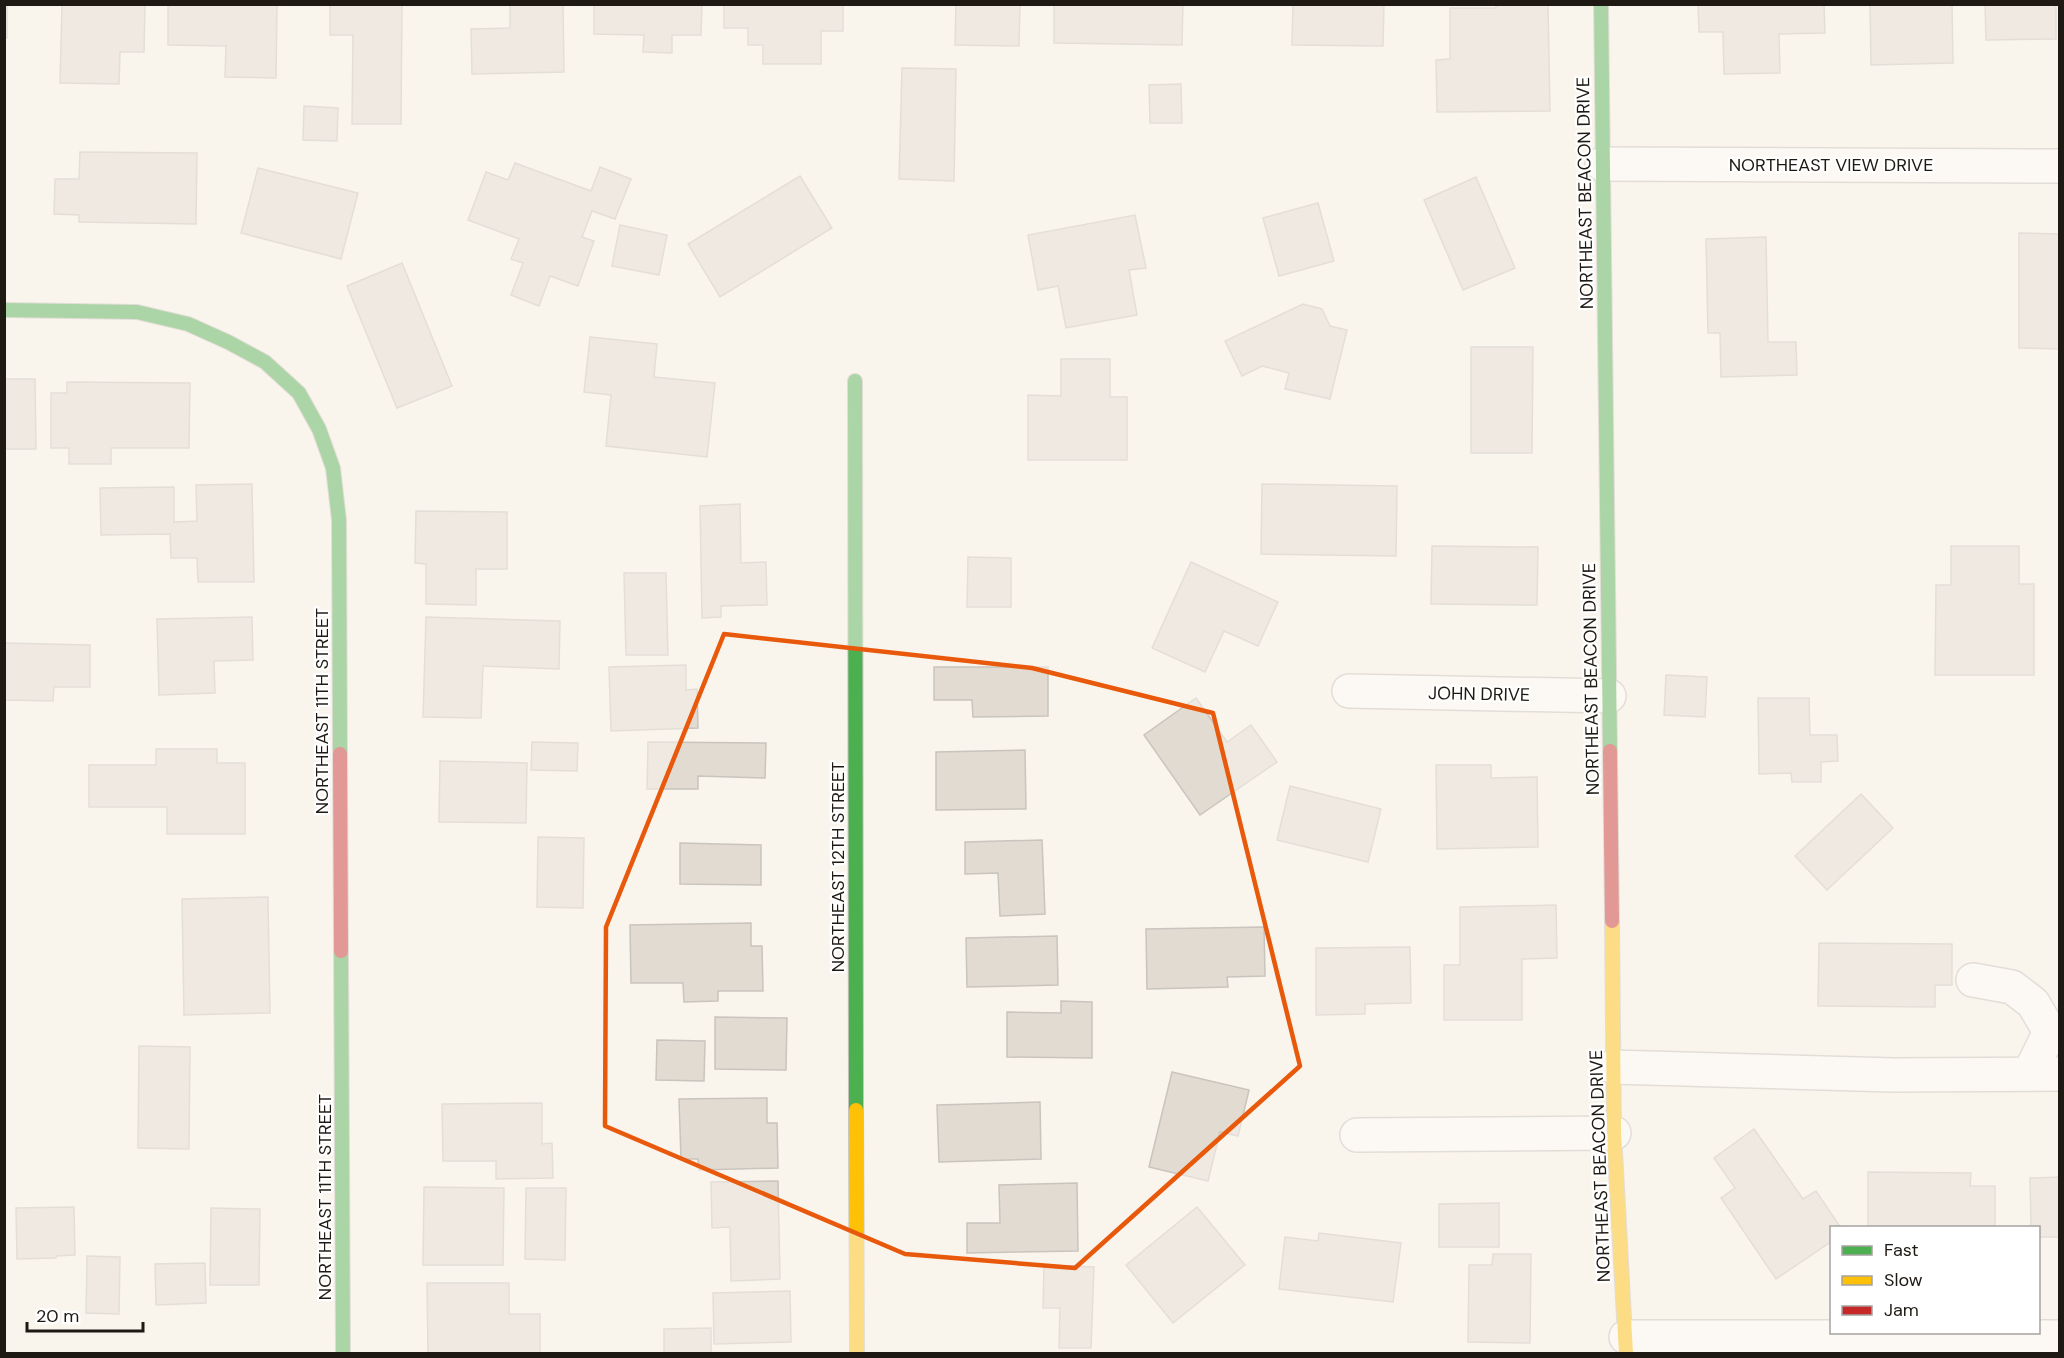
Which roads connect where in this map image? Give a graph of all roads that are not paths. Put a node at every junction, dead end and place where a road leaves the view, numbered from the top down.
1 (1601, 4) edge
2 (1602, 164) junction
3 (2060, 166) edge
4 (4, 310) edge
5 (855, 381) dead end
6 (1349, 691) dead end
7 (1609, 696) junction
8 (1973, 980) dead end
9 (1613, 1067) junction
10 (2044, 1074) edge
11 (1614, 1133) junction
12 (1357, 1135) dead end
13 (2060, 1337) edge
14 (1626, 1345) edge
15 (343, 1353) edge
16 (857, 1353) edge

1 - 2 street, NORTHEAST BEACON DRIVE
2 - 3 street, NORTHEAST VIEW DRIVE
2 - 7 street, NORTHEAST BEACON DRIVE
4 - 15 street, NORTHEAST 11TH STREET
5 - 16 street, NORTHEAST 12TH STREET
6 - 7 street, JOHN DRIVE
7 - 9 street, NORTHEAST BEACON DRIVE
8 - 10 street
9 - 10 street
9 - 11 street, NORTHEAST BEACON DRIVE
11 - 12 street
11 - 14 street, NORTHEAST BEACON DRIVE
13 - 14 street

